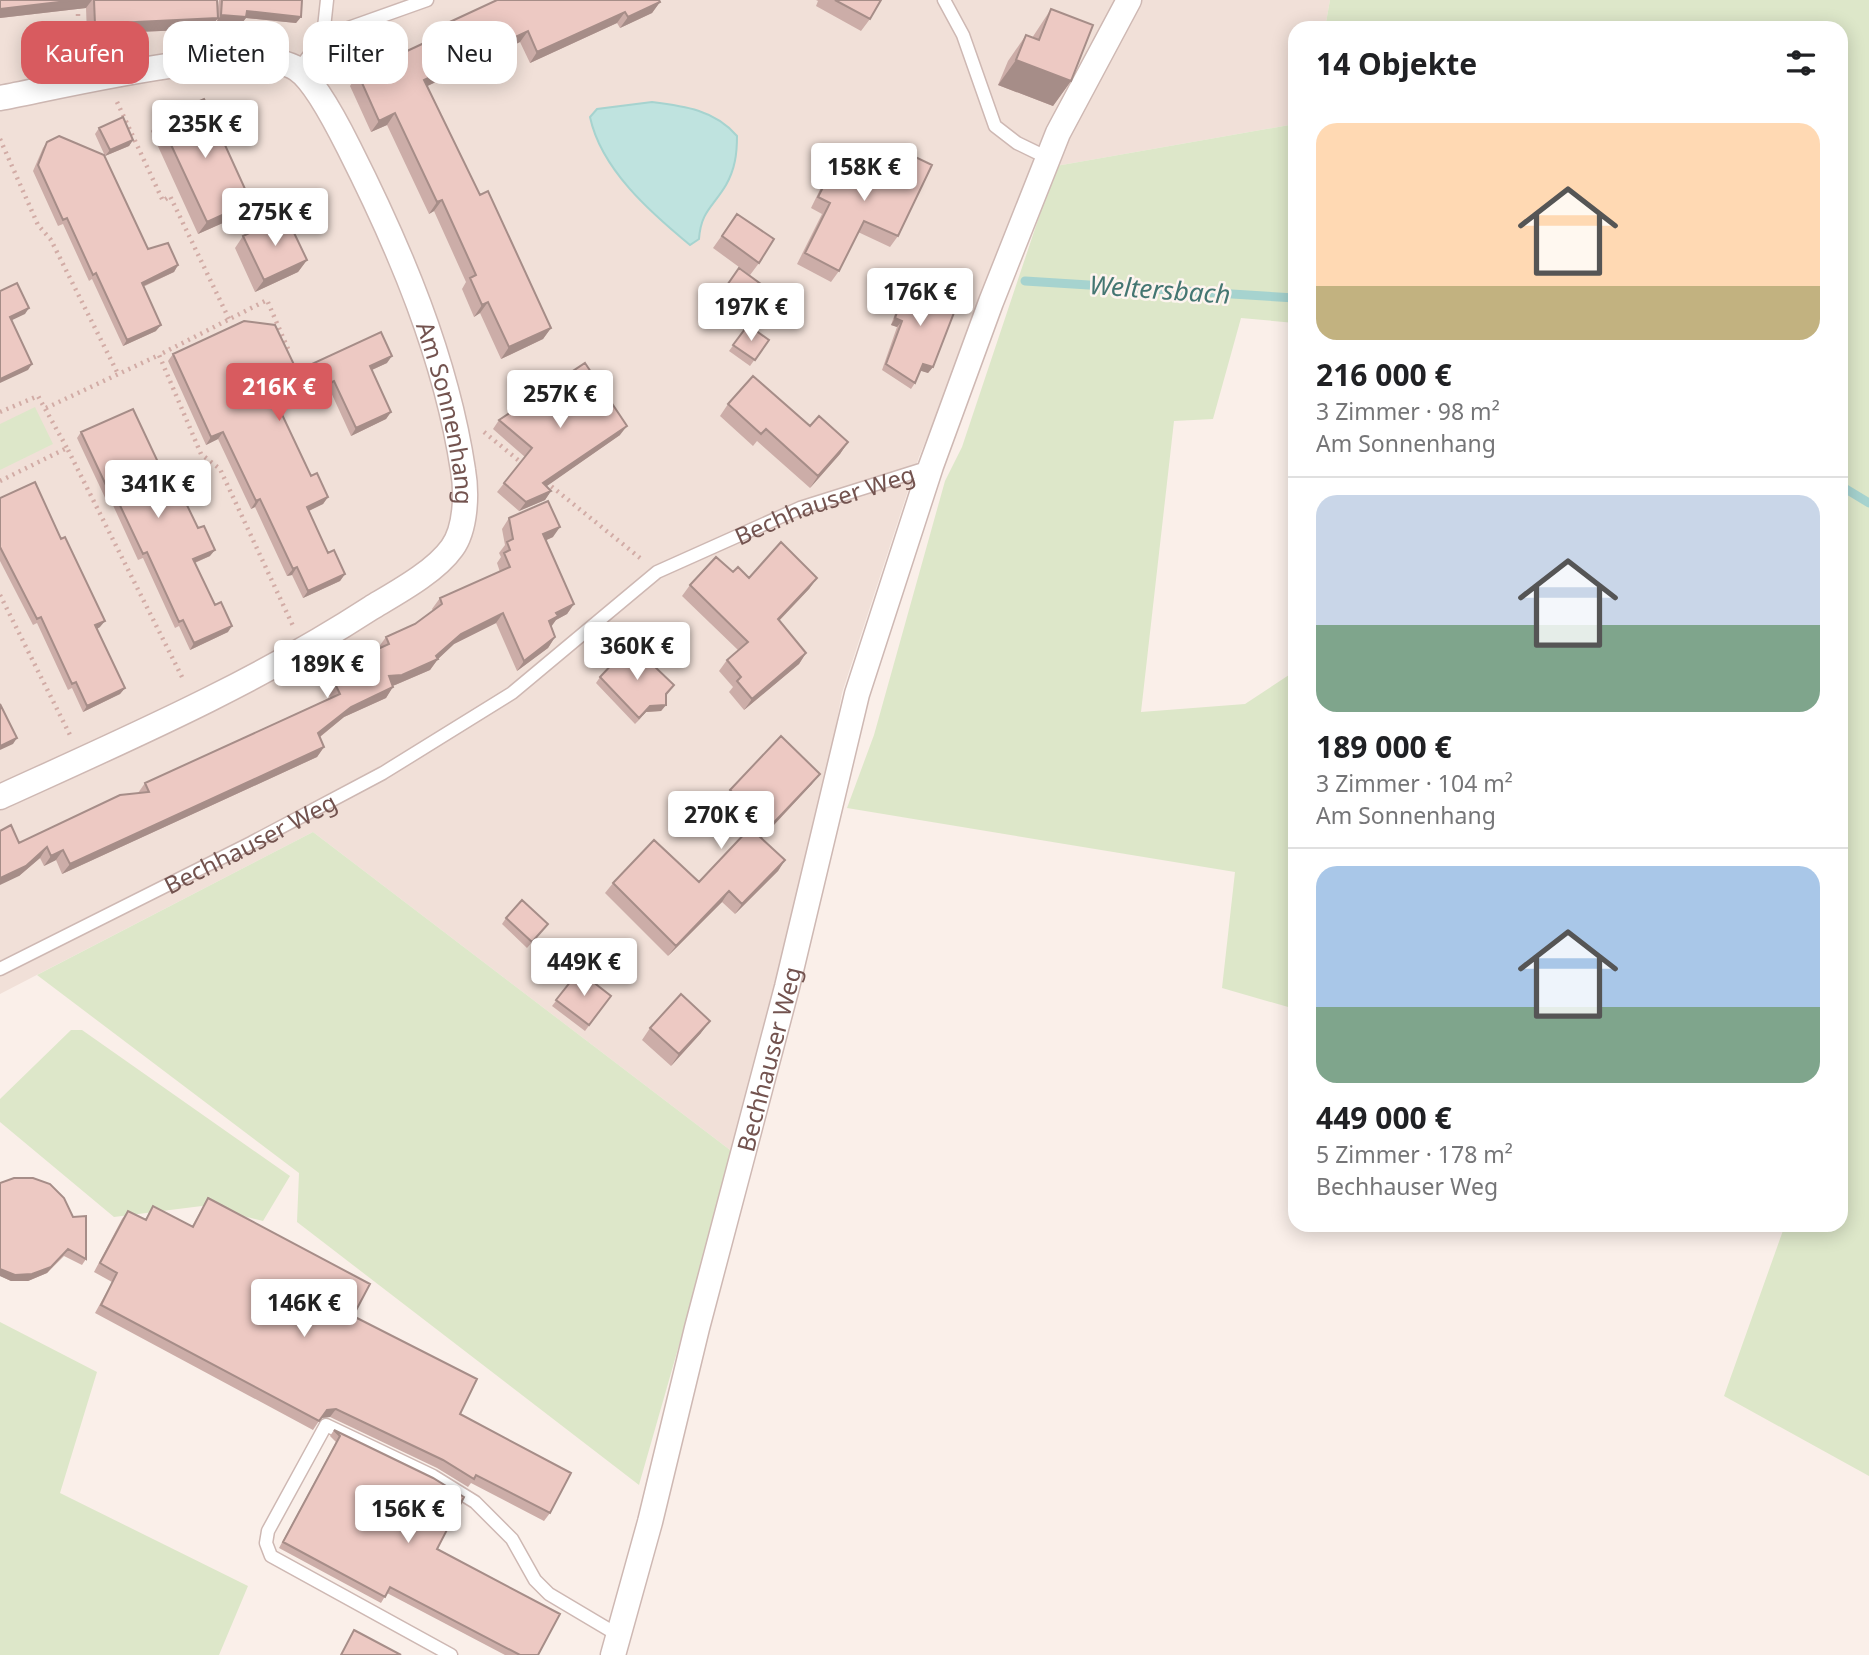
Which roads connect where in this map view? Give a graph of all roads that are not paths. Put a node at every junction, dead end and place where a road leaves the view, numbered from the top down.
1 (327, 0) edge
2 (427, 0) edge
3 (944, 0) edge
4 (1129, 0) edge
5 (325, 21) edge
6 (368, 21) edge
7 (303, 63) edge
8 (298, 70) junction
9 (0, 98) edge
10 (1050, 159) junction
11 (931, 466) junction
12 (0, 797) edge
13 (0, 969) edge
14 (616, 1645) edge
15 (451, 1655) edge

1 - 5 lane
2 - 6 lane
3 - 10 lane
4 - 10 street, Bechhauser Weg
7 - 8 lane
8 - 9 street
8 - 12 street, Am Sonnenhang
10 - 11 street, Bechhauser Weg
11 - 13 lane, Bechhauser Weg
11 - 14 street, Bechhauser Weg
14 - 15 lane

